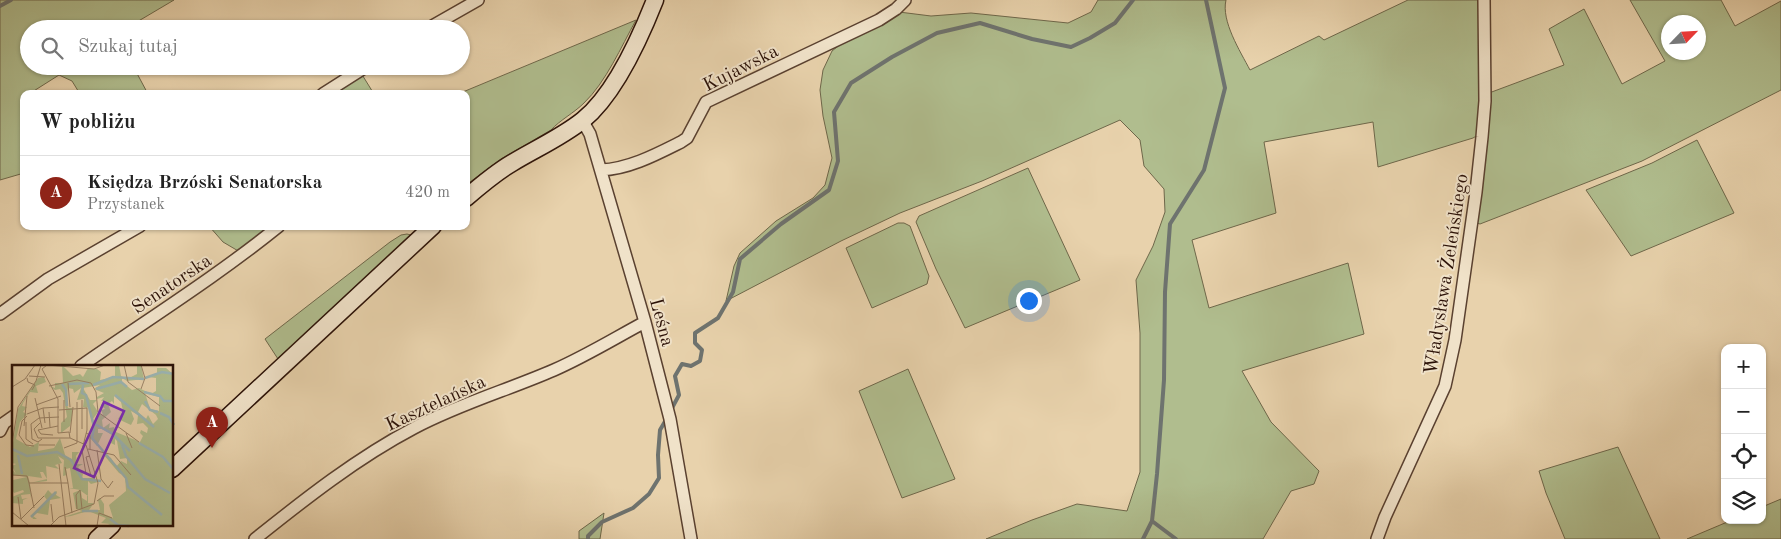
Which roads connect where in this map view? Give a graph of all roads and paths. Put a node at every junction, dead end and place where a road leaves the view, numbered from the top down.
1 (478, 0) edge
2 (655, 0) edge
3 (905, 0) edge
4 (1484, 0) edge
5 (443, 20) edge
6 (353, 75) edge
7 (329, 90) edge
8 (582, 120) junction
9 (601, 170) junction
10 (470, 195) edge
11 (133, 230) edge
12 (273, 230) edge
13 (429, 230) edge
14 (0, 314) edge
15 (645, 322) junction
16 (82, 365) edge
17 (12, 417) edge
18 (0, 430) edge
19 (174, 467) edge
20 (111, 526) edge
21 (97, 539) edge
22 (255, 539) edge
23 (691, 539) edge
24 (1377, 539) edge

1 - 5 street
2 - 8 street
3 - 9 street, Kujawska
4 - 24 street, Władysława Żeleńskiego
6 - 7 street
8 - 9 street, Leśna
8 - 10 street
9 - 15 street, Leśna
11 - 14 street
12 - 16 street, Senatorska
13 - 19 street
15 - 22 street, Kasztelańska
15 - 23 street, Leśna
17 - 18 street
20 - 21 street

